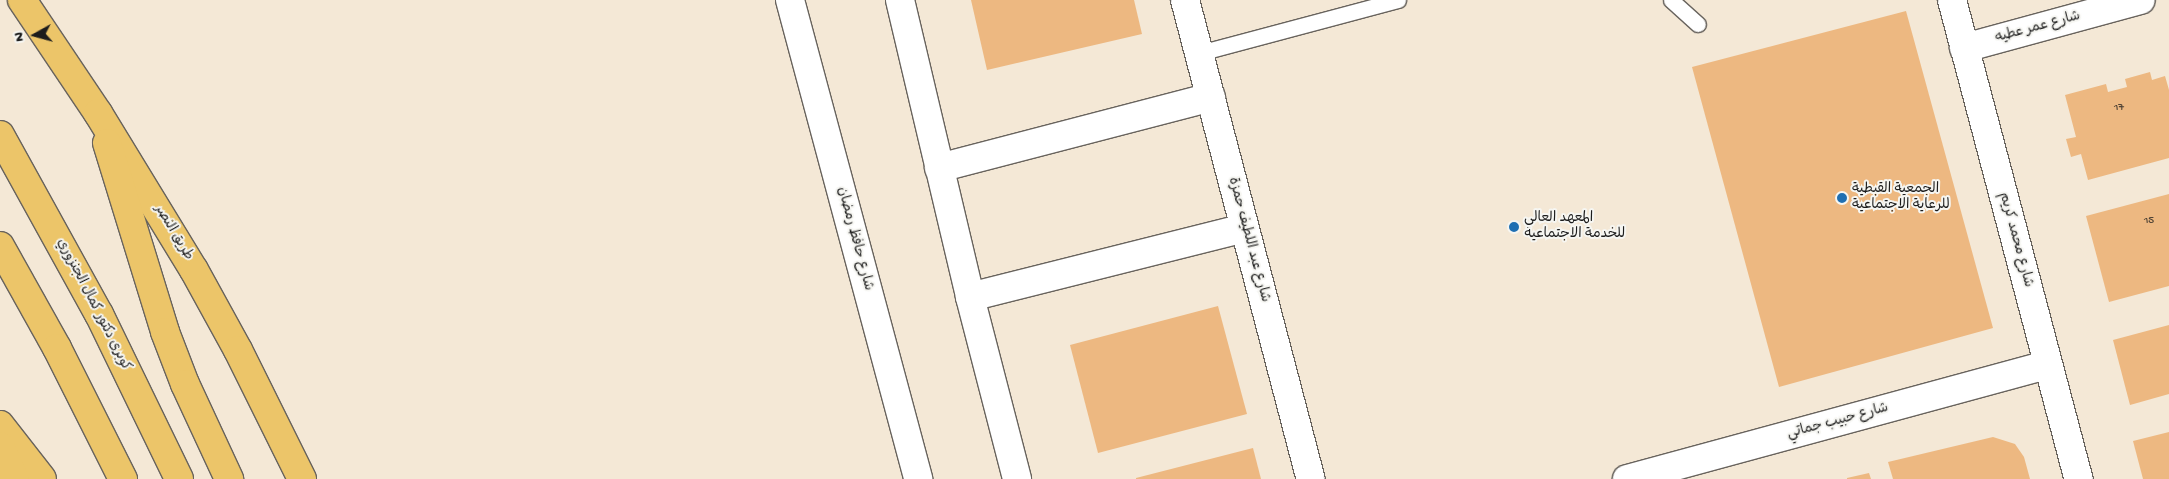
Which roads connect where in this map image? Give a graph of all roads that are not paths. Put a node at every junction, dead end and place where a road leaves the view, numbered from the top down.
1 (22, 0) edge
2 (790, 0) edge
3 (900, 0) edge
4 (1185, 0) edge
5 (1398, 0) edge
6 (1671, 0) edge
7 (1952, 0) edge
8 (2142, 0) edge
9 (1698, 24) dead end
10 (1964, 48) junction
11 (1199, 54) junction
12 (1211, 97) junction
13 (98, 113) junction
14 (0, 135) edge
15 (939, 168) junction
16 (1244, 228) junction
17 (0, 246) edge
18 (970, 297) junction
19 (2048, 365) junction
20 (0, 425) edge
21 (0, 446) edge
22 (1713, 468) edge
23 (15, 479) edge
24 (42, 479) edge
25 (123, 479) edge
26 (178, 479) edge
27 (229, 479) edge
28 (302, 479) edge
29 (918, 479) edge
30 (1017, 479) edge
31 (1311, 479) edge
32 (1627, 479) edge
33 (2078, 479) edge

1 - 13 highway, طريق النصر
2 - 29 street, شارع حافظ رمضان
3 - 15 street
4 - 11 street, شارع عبد اللطيف حمزة
5 - 11 lane
6 - 9 lane
7 - 10 street, شارع محمد كريم
8 - 10 street, شارع عمر عطيه
10 - 19 street, شارع محمد كريم
11 - 12 street, شارع عبد اللطيف حمزة
12 - 15 street
12 - 16 street, شارع عبد اللطيف حمزة
13 - 27 highway
13 - 28 highway, طريق النصر
14 - 26 highway, كوبرى دكتور كمال الجنزوري
15 - 18 street
16 - 18 street
16 - 31 street, شارع عبد اللطيف حمزة
17 - 25 highway
18 - 30 street
19 - 22 street, شارع حبيب جماتي
19 - 33 street, شارع محمد كريم
20 - 24 highway
21 - 23 highway
22 - 32 street, شارع حبيب جماتي

